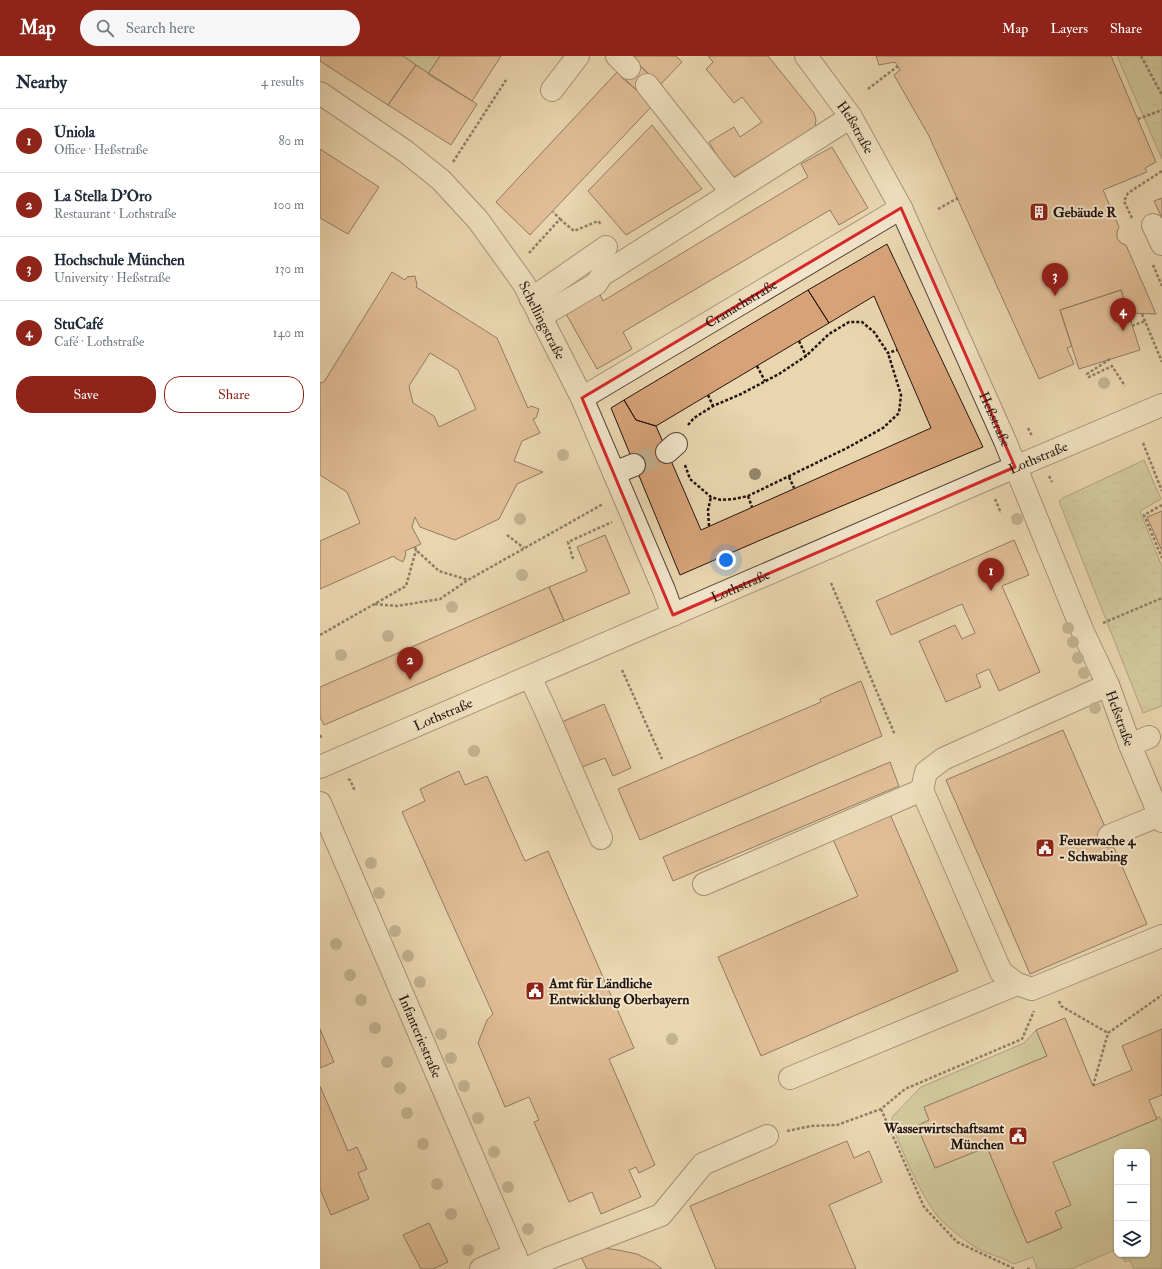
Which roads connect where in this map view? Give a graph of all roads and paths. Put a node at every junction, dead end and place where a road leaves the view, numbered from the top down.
1 (578, 56) edge
2 (806, 56) edge
3 (1141, 56) edge
4 (898, 66) dead end
5 (506, 80) dead end
6 (647, 85) dead end
7 (868, 88) dead end
8 (552, 90) dead end
9 (320, 93) edge
10 (1162, 95) edge
11 (1162, 110) edge
12 (851, 117) junction
13 (1138, 119) dead end
14 (441, 180) junction
15 (725, 184) dead end
16 (958, 198) dead end
17 (900, 208) junction
18 (938, 209) dead end
19 (553, 212) dead end
20 (606, 247) dead end
21 (512, 268) junction
22 (1157, 274) dead end
23 (1162, 286) edge
24 (536, 308) junction
25 (1142, 314) dead end
26 (1145, 321) junction
27 (1132, 326) dead end
28 (799, 341) dead end
29 (897, 350) dead end
30 (888, 353) junction
31 (806, 356) junction
32 (1110, 359) dead end
33 (1162, 362) edge
34 (756, 366) dead end
35 (765, 381) junction
36 (1125, 386) dead end
37 (708, 395) dead end
38 (582, 398) junction
39 (1162, 405) edge
40 (713, 406) junction
41 (1143, 443) dead end
42 (634, 465) tunnel mouth
43 (1015, 467) junction
44 (614, 473) junction
45 (789, 477) junction
46 (794, 488) dead end
47 (1162, 491) edge
48 (622, 492) junction
49 (748, 496) junction
50 (711, 497) junction
51 (1162, 505) edge
52 (752, 507) dead end
53 (631, 514) junction
54 (709, 526) dead end
55 (506, 535) dead end
56 (524, 548) junction
57 (1162, 558) edge
58 (573, 559) dead end
59 (468, 580) junction
60 (831, 583) dead end
61 (1162, 598) edge
62 (375, 604) junction
63 (673, 615) junction
64 (1083, 632) junction
65 (320, 635) edge
66 (622, 670) dead end
67 (530, 677) junction
68 (1108, 685) junction
69 (320, 735) edge
70 (895, 735) dead end
71 (322, 739) dead end
72 (662, 759) dead end
73 (320, 767) edge
74 (350, 780) dead end
75 (922, 790) junction
76 (355, 791) dead end
77 (320, 803) edge
78 (1159, 806) edge
79 (1109, 836) dead end
80 (601, 838) dead end
81 (704, 884) dead end
82 (1162, 936) edge
83 (1017, 984) junction
84 (1162, 995) edge
85 (1053, 1003) dead end
86 (1040, 1008) dead end
87 (1108, 1033) junction
88 (790, 1078) dead end
89 (1093, 1086) dead end
90 (881, 1109) junction
91 (767, 1136) joint
92 (521, 1264) edge
93 (481, 1269) edge
94 (1015, 1269) edge

1 - 8 street
2 - 12 street, Heßstraße
3 - 10 path
4 - 7 path
5 - 14 path
6 - 15 street
9 - 14 street, Schellingstraße
11 - 13 path
12 - 17 street, Heßstraße
12 - 24 street
14 - 21 street, Schellingstraße
16 - 18 path
17 - 38 street, Cranachstraße
17 - 43 street, Heßstraße
19 - 21 path
20 - 24 street
21 - 24 street, Schellingstraße
22 - 23 path
24 - 38 street, Schellingstraße
25 - 26 path
26 - 27 path
26 - 33 path
28 - 31 path
29 - 30 path
30 - 31 path
30 - 45 path
31 - 35 path
32 - 36 path
34 - 35 path
35 - 40 path
37 - 40 path
38 - 44 street, Schellingstraße
39 - 43 street, Lothstraße
40 - 50 path
41 - 47 path
42 - 44 street
43 - 63 street, Lothstraße
43 - 64 street, Heßstraße
44 - 48 street, Schellingstraße
45 - 46 path
45 - 49 path
48 - 53 street, Schellingstraße
48 - 56 path
49 - 50 path
49 - 52 path
50 - 54 path
51 - 57 path
53 - 58 path
53 - 63 street, Schellingstraße
55 - 56 path
56 - 59 path
59 - 62 path
59 - 62 path
60 - 70 path
61 - 64 path
62 - 65 path
63 - 67 street, Lothstraße
64 - 68 street, Heßstraße
66 - 72 path
67 - 73 street, Lothstraße
67 - 80 street
68 - 75 street
68 - 78 street, Heßstraße
69 - 71 path
74 - 76 path
75 - 81 street
75 - 83 street
77 - 92 street, Infanteriestraße
78 - 79 street
82 - 83 street
83 - 88 street
84 - 87 path
85 - 87 path
86 - 90 path
87 - 89 path
90 - 91 path
90 - 94 path
91 - 92 street
92 - 93 street

